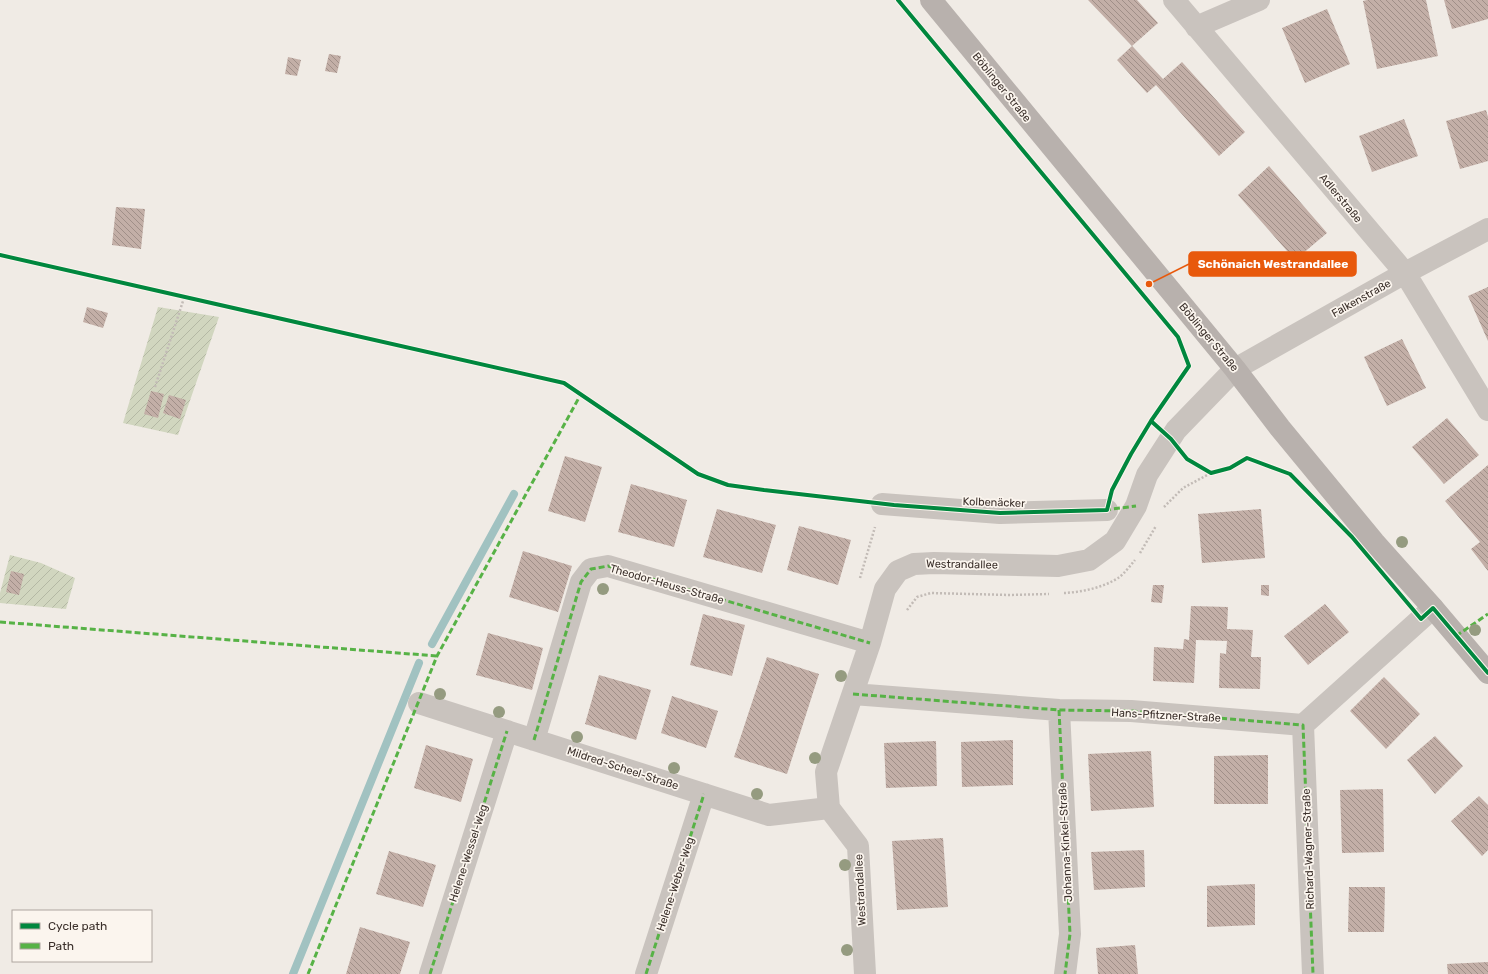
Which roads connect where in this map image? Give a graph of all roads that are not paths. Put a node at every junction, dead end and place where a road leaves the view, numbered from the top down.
1 (930, 0) edge
2 (1174, 0) edge
3 (1259, 0) edge
4 (1196, 27) junction
5 (1488, 229) edge
6 (1405, 273) junction
7 (1235, 369) junction
8 (1488, 410) edge
9 (882, 504) road end
10 (1107, 510) dead end
11 (1433, 608) junction
12 (870, 643) junction
13 (1488, 673) edge
14 (853, 694) junction
15 (419, 703) dead end
16 (1059, 710) junction
17 (1303, 725) junction
18 (507, 731) junction
19 (534, 740) junction
20 (704, 794) junction
21 (830, 808) junction
22 (430, 974) edge
23 (646, 974) edge
24 (865, 974) edge
25 (1065, 974) edge
26 (1313, 974) edge

1 - 7 main road, Böblinger Straße
2 - 4 street, Adlerstraße
3 - 4 street
4 - 6 street, Adlerstraße
5 - 6 street, Falkenstraße
6 - 7 street, Falkenstraße
6 - 8 street, Adlerstraße
7 - 11 main road, Böblinger Straße
7 - 12 street, Westrandallee
9 - 10 street, Kolbenäcker
11 - 13 main road, Böblinger Straße
11 - 17 street
12 - 14 street, Westrandallee
12 - 19 street, Theodor-Heuss-Straße
14 - 16 street, Hans-Pfitzner-Straße
14 - 21 street, Westrandallee
15 - 18 street, Mildred-Scheel-Straße
16 - 17 street, Hans-Pfitzner-Straße
16 - 25 street, Johanna-Kinkel-Straße
17 - 26 street, Richard-Wagner-Straße
18 - 19 street, Mildred-Scheel-Straße
18 - 22 street, Helene-Wessel-Weg
19 - 20 street, Mildred-Scheel-Straße
20 - 21 street, Mildred-Scheel-Straße
20 - 23 street, Helene-Weber-Weg
21 - 24 street, Westrandallee

